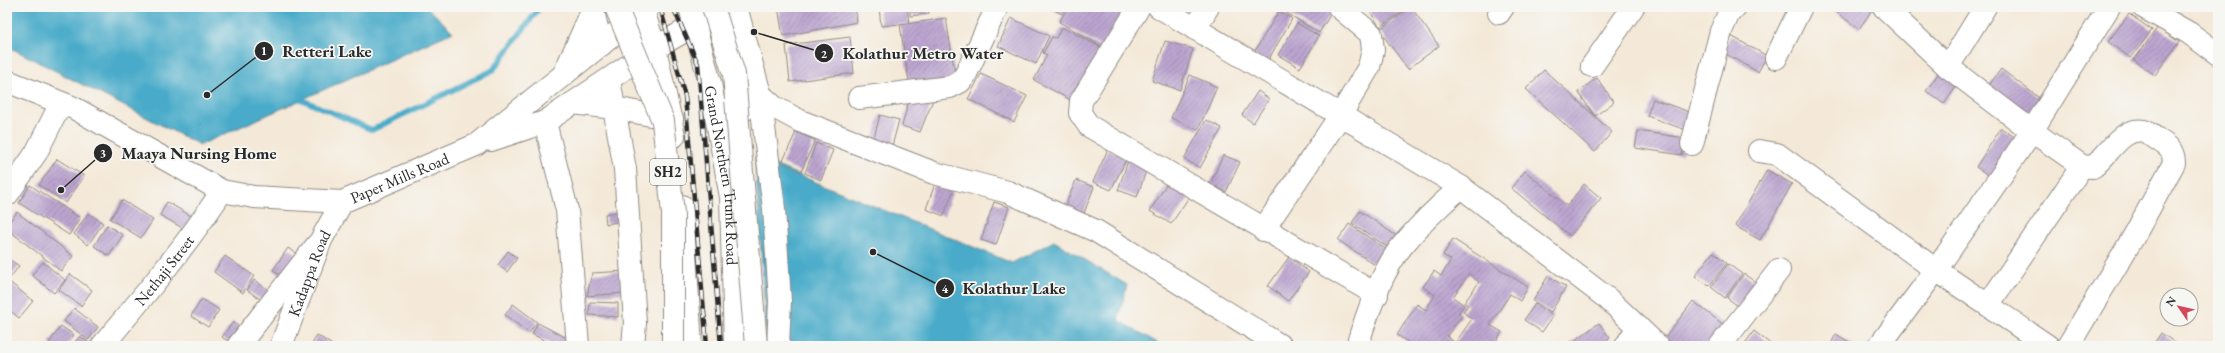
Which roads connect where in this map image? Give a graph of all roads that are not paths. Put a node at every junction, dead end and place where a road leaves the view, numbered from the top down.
1 (616, 7) edge
2 (713, 7) edge
3 (724, 7) edge
4 (736, 7) edge
5 (997, 7) edge
6 (1139, 7) edge
7 (1159, 7) edge
8 (1208, 7) edge
9 (1339, 7) edge
10 (1634, 7) edge
11 (1734, 7) edge
12 (1801, 7) edge
13 (1884, 7) edge
14 (1985, 7) edge
15 (2109, 7) edge
16 (2143, 7) edge
17 (593, 8) edge
18 (645, 8) edge
19 (693, 16) edge
20 (1195, 29) junction
21 (601, 45) junction
22 (655, 48) junction
23 (2218, 54) edge
24 (1776, 58) dead end
25 (1592, 66) dead end
26 (1948, 67) junction
27 (564, 75) junction
28 (7, 80) edge
29 (609, 80) junction
30 (760, 94) junction
31 (859, 98) dead end
32 (61, 103) junction
33 (574, 103) junction
34 (614, 108) junction
35 (1340, 116) junction
36 (672, 119) junction
37 (545, 122) junction
38 (2032, 131) junction
39 (720, 133) junction
40 (476, 144) junction
41 (1692, 144) dead end
42 (1759, 151) dead end
43 (2082, 166) junction
44 (1461, 187) junction
45 (222, 191) junction
46 (7, 195) edge
47 (342, 202) junction
48 (1263, 230) junction
49 (321, 240) junction
50 (1779, 270) dead end
51 (1936, 270) junction
52 (1377, 295) junction
53 (1988, 305) junction
54 (1638, 327) junction
55 (102, 346) edge
56 (238, 346) edge
57 (281, 346) edge
58 (578, 346) edge
59 (633, 346) edge
60 (673, 346) edge
61 (691, 346) edge
62 (735, 346) edge
63 (756, 346) edge
64 (778, 346) edge
65 (1281, 346) edge
66 (1357, 346) edge
67 (1626, 346) edge
68 (1658, 346) edge
69 (1720, 346) edge
70 (1879, 346) edge
71 (2048, 346) edge
72 (2068, 346) edge

1 - 60 street, SH2, bridge
2 - 63 street, bridge
3 - 19 street
4 - 30 street
5 - 31 street
6 - 48 street
7 - 20 street
8 - 20 street
9 - 35 street
10 - 25 street
11 - 41 street
12 - 24 street
13 - 26 street
14 - 26 street
15 - 38 street
16 - 23 street
17 - 21 street
17 - 27 street
18 - 21 street, Paper Mills Road
18 - 22 street
19 - 22 street
19 - 39 street, Grand Northern Trunk Road
20 - 35 street
21 - 27 street, Paper Mills Road
22 - 29 street
22 - 36 street
26 - 38 street
27 - 40 street, Paper Mills Road
28 - 32 street, Paper Mills Road
29 - 33 street
29 - 34 street
30 - 39 street
30 - 64 street
30 - 65 street
32 - 45 street, Paper Mills Road
32 - 46 street
33 - 34 street
33 - 37 street
34 - 36 street
34 - 59 street
35 - 44 street
35 - 48 street
36 - 61 street
37 - 40 street
37 - 58 street
38 - 43 street
38 - 51 street
39 - 62 street, Grand Northern Trunk Road
40 - 47 street, Paper Mills Road
42 - 51 street
43 - 53 street
43 - 72 street
44 - 52 street
44 - 54 street
45 - 47 street, Paper Mills Road
45 - 55 street, Nethaji Street
47 - 49 street, Kadappa Road
48 - 52 street
49 - 56 street
49 - 57 street, Kadappa Road
50 - 69 street
51 - 53 street
51 - 70 street
52 - 66 street
53 - 71 street
54 - 67 street
54 - 68 street

